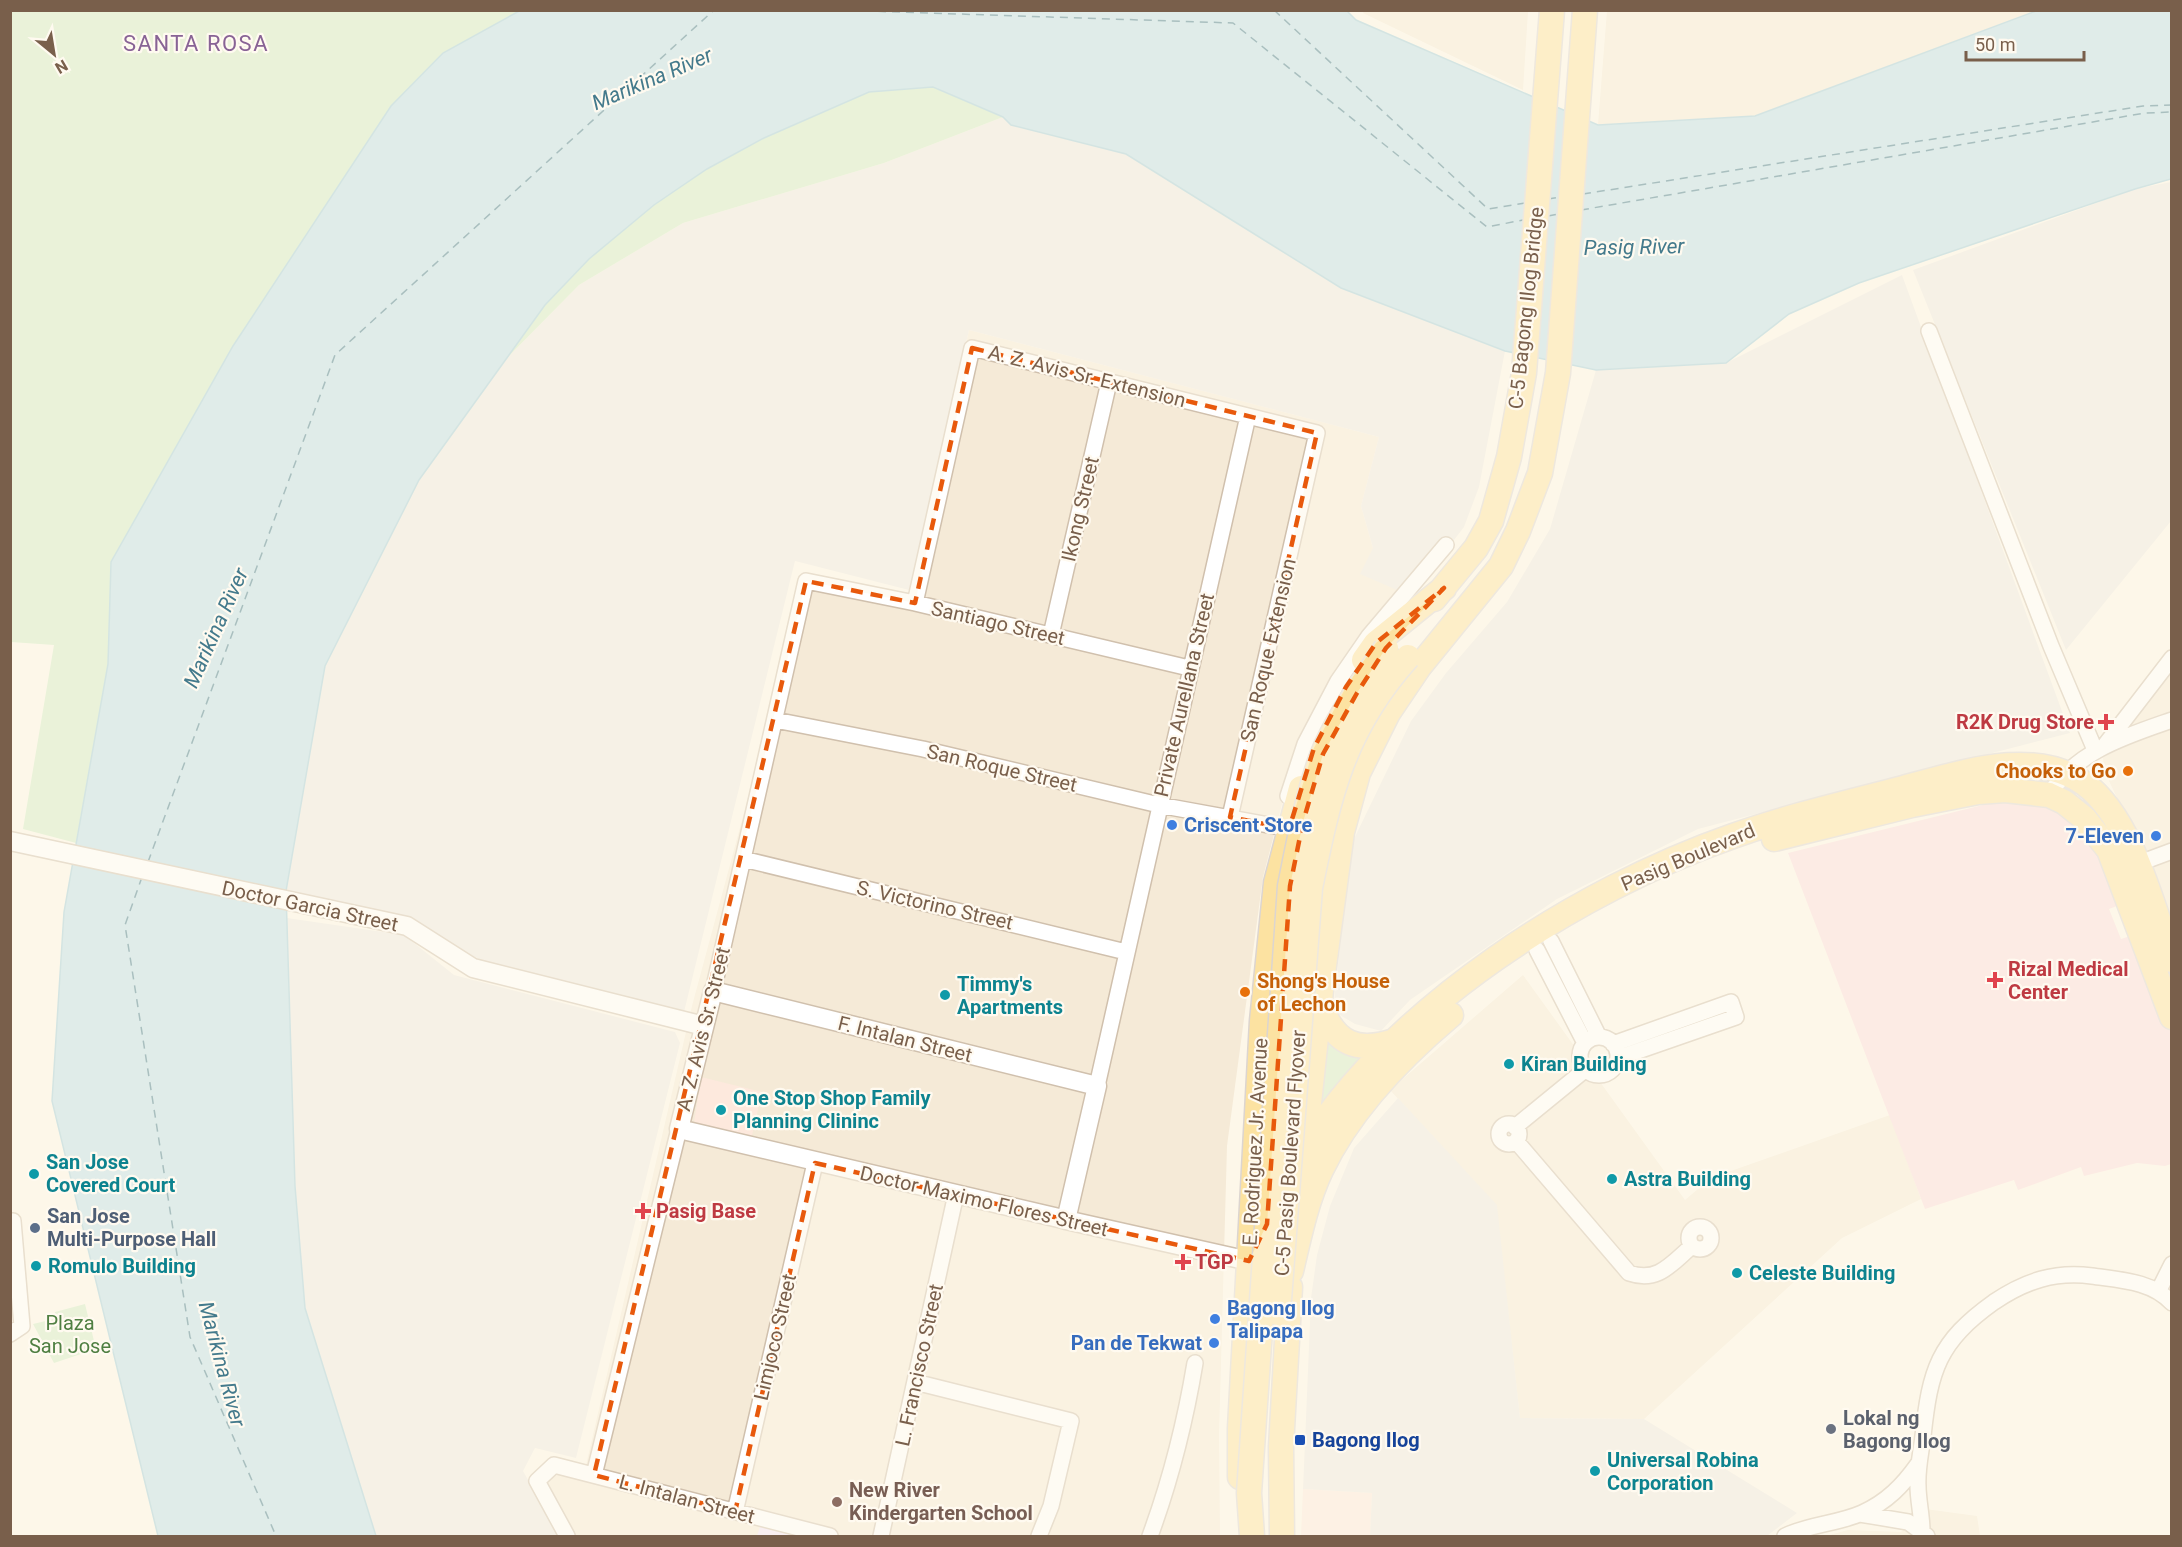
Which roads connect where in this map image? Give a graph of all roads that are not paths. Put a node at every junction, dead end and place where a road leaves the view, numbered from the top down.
1 (1552, 10) edge
2 (1585, 10) edge
3 (1929, 331) dead end
4 (1110, 382) junction
5 (1248, 416) junction
6 (1317, 433) joint
7 (1446, 545) dead end
8 (806, 581) joint
9 (1444, 588) junction
10 (915, 603) junction
11 (1470, 606) junction
12 (1052, 635) junction
13 (2172, 658) edge
14 (1189, 668) junction
15 (774, 720) junction
16 (2172, 720) edge
17 (2100, 747) junction
18 (2066, 774) junction
19 (2049, 795) junction
20 (1159, 805) junction
21 (1230, 817) junction
22 (1280, 827) junction
23 (13, 842) edge
24 (2172, 851) edge
25 (743, 859) junction
26 (2137, 864) junction
27 (1544, 945) junction
28 (1126, 952) junction
29 (2172, 960) edge
30 (713, 991) junction
31 (1321, 993) junction
32 (2172, 1017) edge
33 (1262, 1021) junction
34 (704, 1026) junction
35 (1397, 1040) junction
36 (1592, 1040) junction
37 (1616, 1051) junction
38 (1586, 1069) junction
39 (1097, 1086) junction
40 (678, 1129) junction
41 (1304, 1151) junction
42 (815, 1163) junction
43 (956, 1194) junction
44 (1066, 1220) junction
45 (13, 1221) dead end
46 (1692, 1246) dead end
47 (1249, 1261) junction
48 (2172, 1264) edge
49 (1291, 1271) junction
50 (2159, 1290) junction
51 (2172, 1303) edge
52 (10, 1334) edge
53 (1195, 1363) dead end
54 (915, 1382) junction
55 (1918, 1464) junction
56 (594, 1475) junction
57 (735, 1512) junction
58 (1860, 1514) junction
59 (1924, 1534) edge
60 (567, 1536) edge
61 (830, 1536) edge
62 (881, 1536) edge
63 (1039, 1536) edge
64 (1150, 1536) edge
65 (1241, 1536) edge
66 (1252, 1536) edge
67 (1267, 1536) edge
68 (1282, 1536) edge
69 (1785, 1536) edge

1 - 9 main road, C-5 Bagong Ilog Bridge
2 - 11 main road, C-5 Bagong Ilog Bridge
3 - 17 street
4 - 5 street, A. Z. Avis Sr. Extension
4 - 10 street, A. Z. Avis Sr. Extension
4 - 12 street, Ikong Street
5 - 6 street, A. Z. Avis Sr. Extension
5 - 14 street, Private Aurellana Street
6 - 21 street, San Roque Extension
7 - 22 street
8 - 10 street, Santiago Street
8 - 15 street, A. Z. Avis Sr. Street
9 - 33 main road, E. Rodriguez Jr. Avenue
9 - 66 main road, C-5 Pasig Boulevard Flyover, bridge
10 - 12 street, Santiago Street
11 - 31 main road
11 - 67 main road, C-5 Pasig Boulevard Flyover, bridge
12 - 14 street, Santiago Street
13 - 17 street
14 - 20 street, Private Aurellana Street
15 - 20 street, San Roque Street
15 - 25 street, A. Z. Avis Sr. Street
16 - 17 street
17 - 18 street
18 - 19 street
18 - 26 main road, Pasig Boulevard
18 - 35 main road, Pasig Boulevard
19 - 27 main road, Pasig Boulevard
19 - 32 main road, Pasig Boulevard
20 - 21 street, San Roque Street
20 - 28 street, Private Aurellana Street
21 - 22 street
22 - 33 street
23 - 34 street, Doctor Garcia Street
24 - 26 street
25 - 28 street, S. Victorino Street
25 - 30 street, A. Z. Avis Sr. Street
26 - 29 main road, Pasig Boulevard
27 - 36 street
27 - 49 main road, Pasig Boulevard
28 - 39 street, Private Aurellana Street
30 - 34 street, A. Z. Avis Sr. Street
30 - 39 street, F. Intalan Street
31 - 35 main road
31 - 41 main road
33 - 47 main road, E. Rodriguez Jr. Avenue
34 - 40 street, A. Z. Avis Sr. Street
35 - 41 main road, Pasig Boulevard
36 - 37 street
36 - 38 street
37 - 37 street
37 - 38 street
38 - 46 street
39 - 44 street, Private Aurellana Street
40 - 42 street, Doctor Maximo Flores Street
40 - 56 street, A. Z. Avis Sr. Street
41 - 47 main road, Pasig Boulevard
41 - 49 main road
42 - 43 street, Doctor Maximo Flores Street
42 - 57 street, Limjoco Street
43 - 44 street, Doctor Maximo Flores Street
43 - 54 street, L. Francisco Street
44 - 47 street, Doctor Maximo Flores Street
45 - 52 street
47 - 49 street, Doctor Maximo Flores Street
47 - 65 main road, E. Rodriguez Jr. Avenue
48 - 50 street
49 - 68 main road
50 - 51 street
50 - 55 street
53 - 64 street
54 - 62 street, L. Francisco Street
54 - 63 street
55 - 58 street
55 - 59 street
56 - 57 street, L. Intalan Street
56 - 60 street, L. Intalan Street
57 - 61 street, L. Intalan Street
58 - 59 street
58 - 69 street

